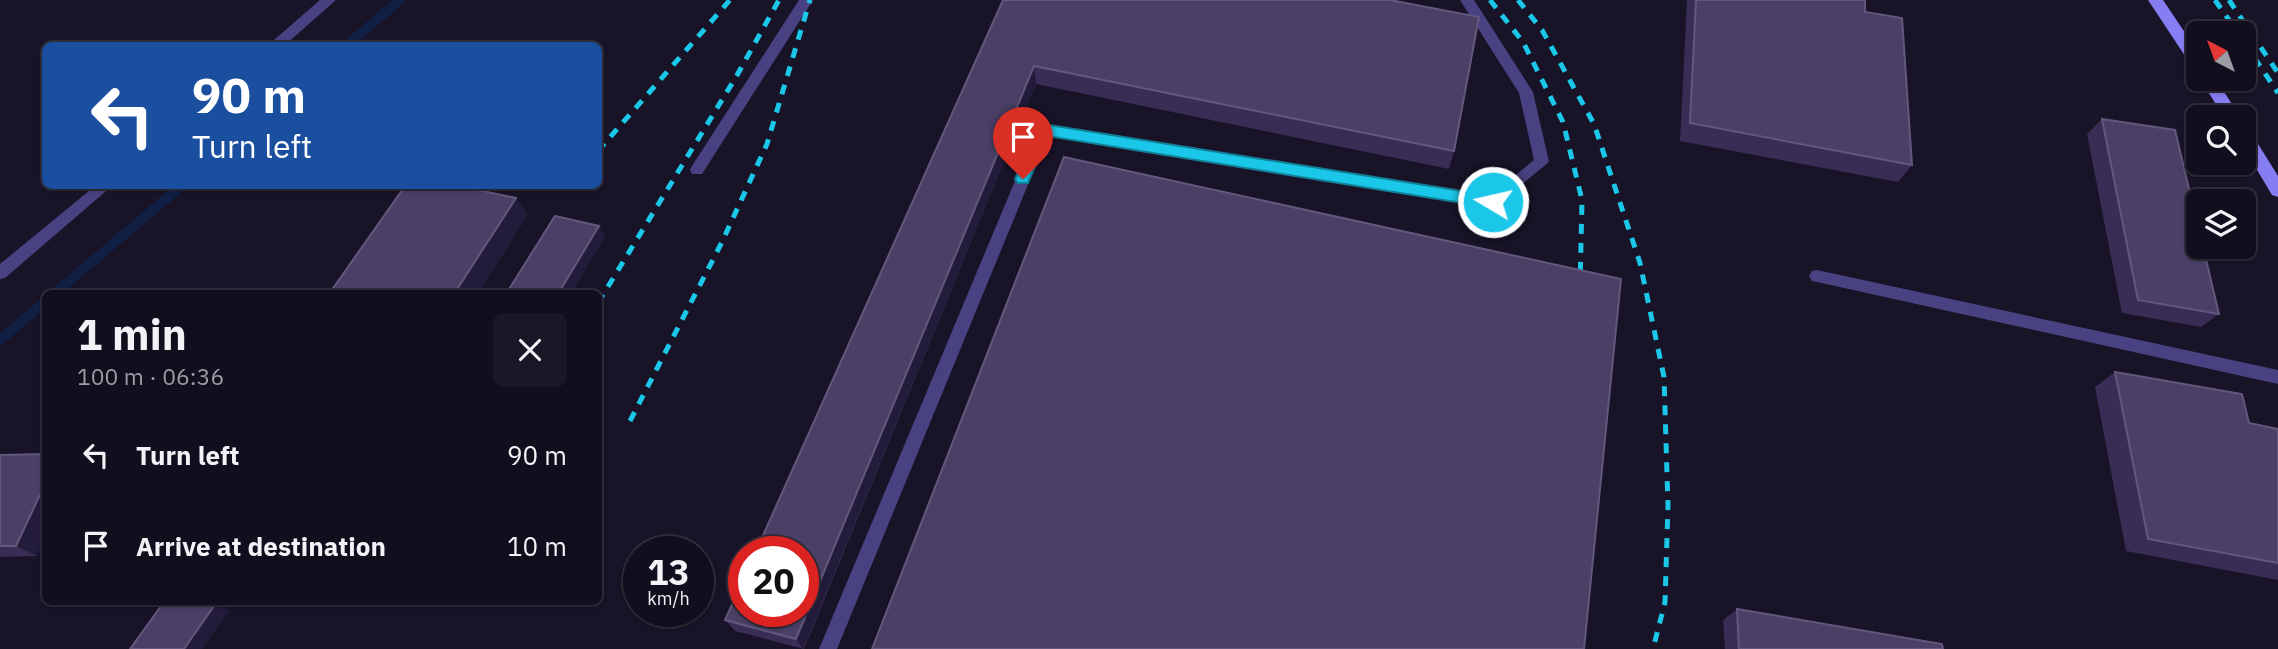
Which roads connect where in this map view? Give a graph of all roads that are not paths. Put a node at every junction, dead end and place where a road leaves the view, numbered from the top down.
1 (329, 0) edge
2 (806, 0) edge
3 (1467, 0) edge
4 (2155, 0) edge
5 (279, 42) edge
6 (2186, 46) edge
7 (2256, 154) edge
8 (697, 170) dead end
9 (102, 189) edge
10 (2278, 190) edge
11 (0, 273) edge
12 (1817, 276) dead end
13 (2278, 377) edge
14 (828, 649) edge

1 - 5 lane
2 - 8 lane
3 - 14 lane
4 - 6 street
7 - 10 street
9 - 11 lane
12 - 13 lane

